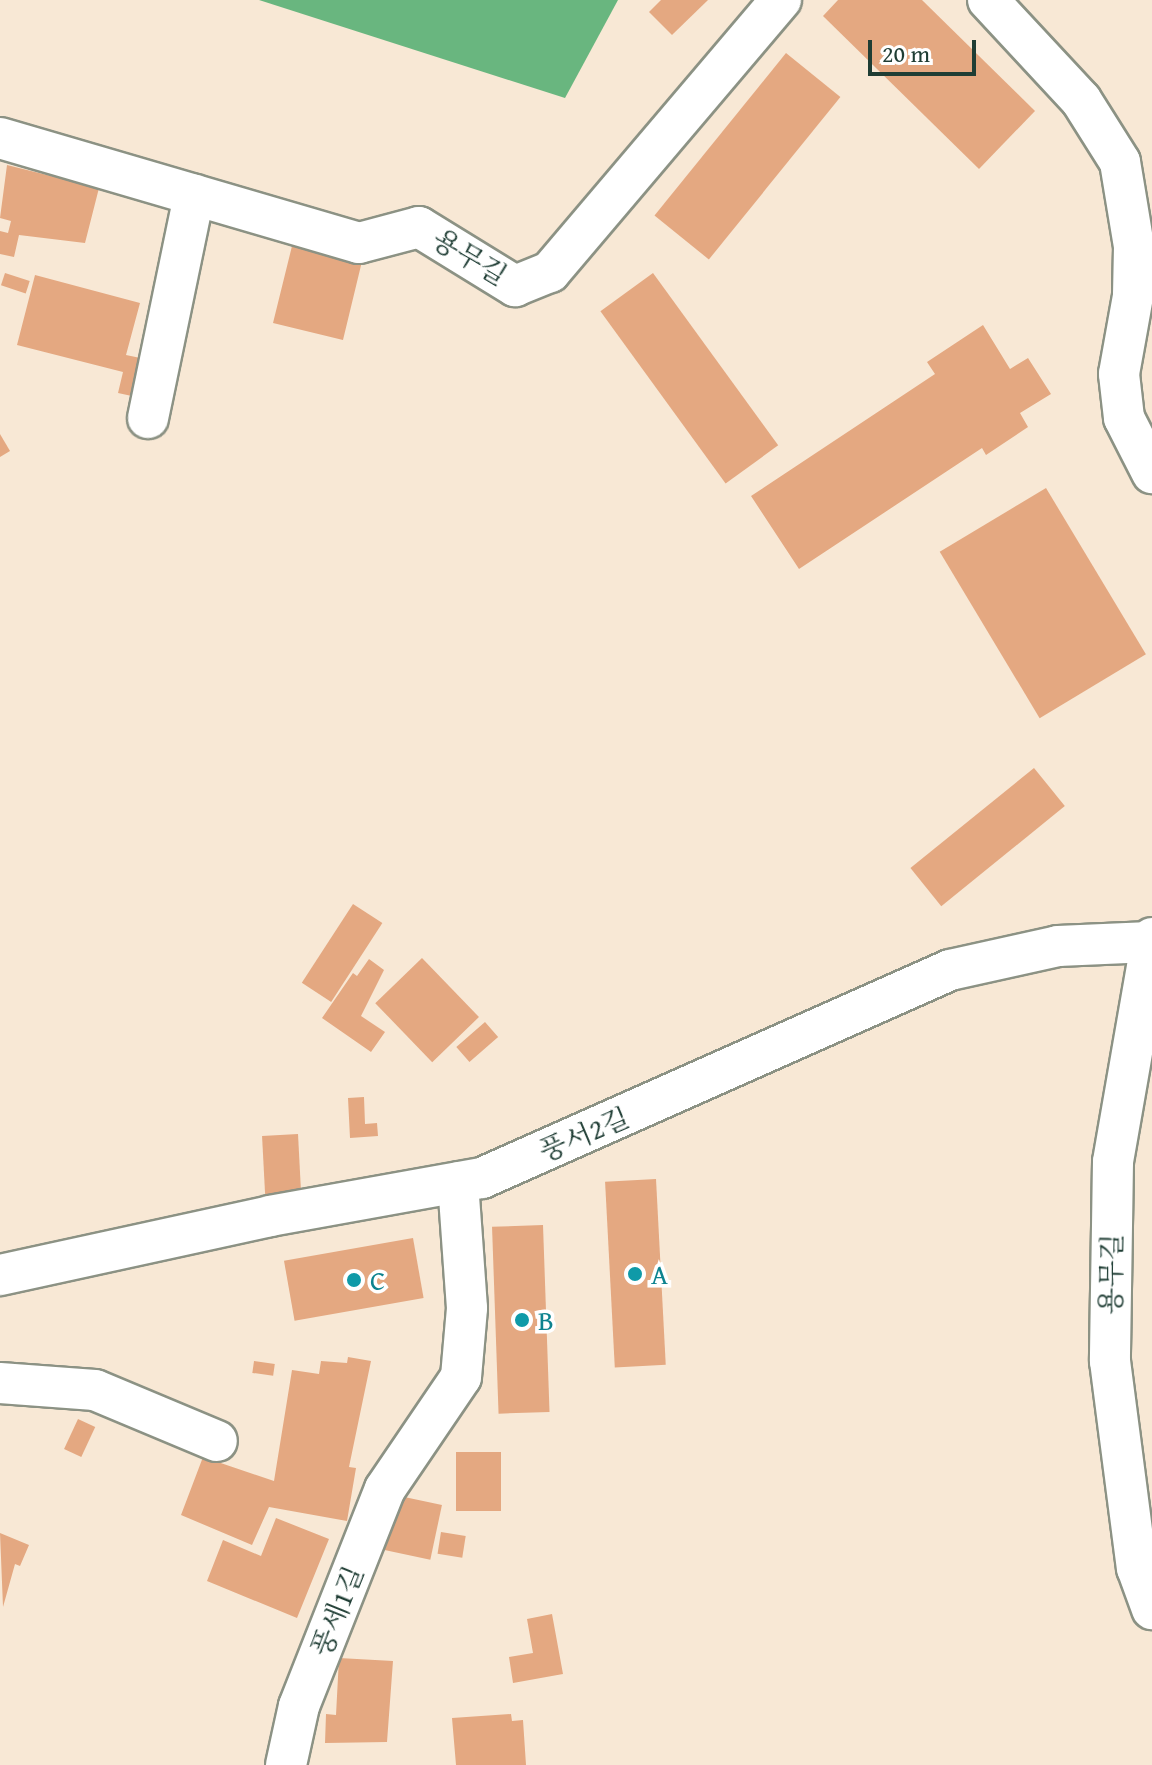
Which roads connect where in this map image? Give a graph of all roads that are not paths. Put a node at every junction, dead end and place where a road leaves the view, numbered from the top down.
1 (781, 0) edge
2 (988, 0) edge
3 (0, 138) edge
4 (194, 195) junction
5 (148, 418) dead end
6 (1152, 473) edge
7 (1151, 940) edge
8 (458, 1182) junction
9 (3, 1283) edge
10 (0, 1383) edge
11 (217, 1441) dead end
12 (1152, 1609) edge
13 (286, 1765) edge

1 - 4 street, 용무길
2 - 6 street
3 - 4 street, 용무길
4 - 5 street
7 - 8 street, 풍서2길
7 - 12 street, 용무길
8 - 9 street, 풍서2길
8 - 13 street, 풍세1길
10 - 11 street

